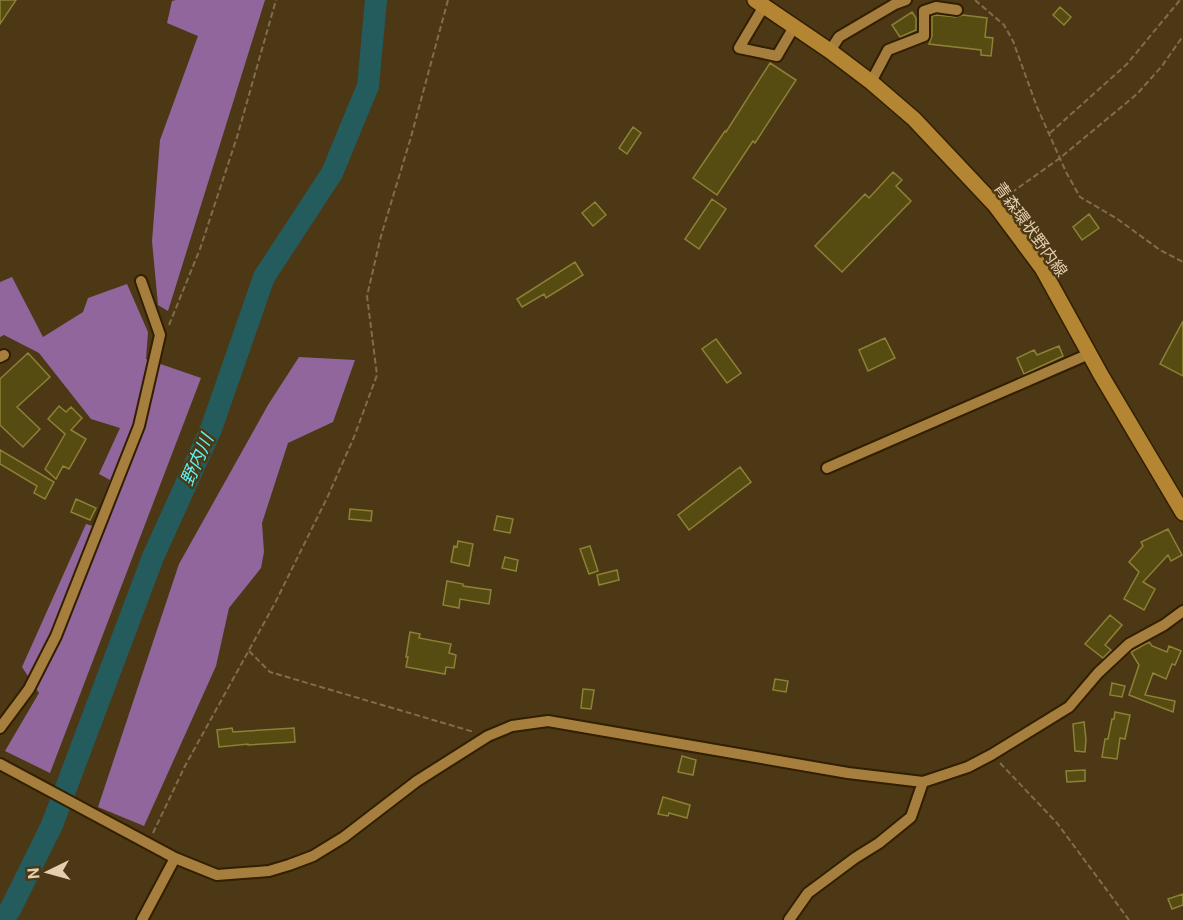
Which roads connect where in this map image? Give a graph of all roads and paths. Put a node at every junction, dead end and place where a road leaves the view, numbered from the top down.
1 (276, 0) edge
2 (448, 0) edge
3 (906, 0) edge
4 (975, 0) edge
5 (1180, 0) edge
6 (760, 3) edge
7 (957, 10) dead end
8 (794, 27) junction
9 (1183, 36) edge
10 (830, 51) junction
11 (871, 82) junction
12 (1049, 133) junction
13 (1060, 158) junction
14 (994, 205) junction
15 (1183, 262) edge
16 (141, 281) dead end
17 (160, 335) junction
18 (1089, 354) junction
19 (827, 468) dead end
20 (1183, 513) edge
21 (1183, 611) edge
22 (249, 651) junction
23 (0, 728) edge
24 (488, 736) junction
25 (992, 754) junction
26 (2, 765) edge
27 (923, 782) junction
28 (144, 842) junction
29 (175, 858) junction
30 (141, 920) edge
31 (789, 920) edge
32 (1129, 920) edge

1 - 17 path
2 - 22 path
3 - 10 street
4 - 12 path
5 - 12 path
6 - 8 main road, 青森環状野内線
6 - 8 street
7 - 11 street
8 - 10 main road, 青森環状野内線
9 - 13 path
10 - 11 main road, 青森環状野内線
11 - 14 main road, 青森環状野内線
12 - 13 path
13 - 14 path
13 - 15 path
14 - 18 main road, 青森環状野内線
16 - 17 street
17 - 23 street
18 - 19 street
18 - 20 main road, 青森環状野内線
21 - 25 street
22 - 24 path
22 - 28 path
24 - 27 street
24 - 29 street
25 - 27 street
25 - 32 path
26 - 28 street
27 - 31 street
28 - 29 street
29 - 30 street

